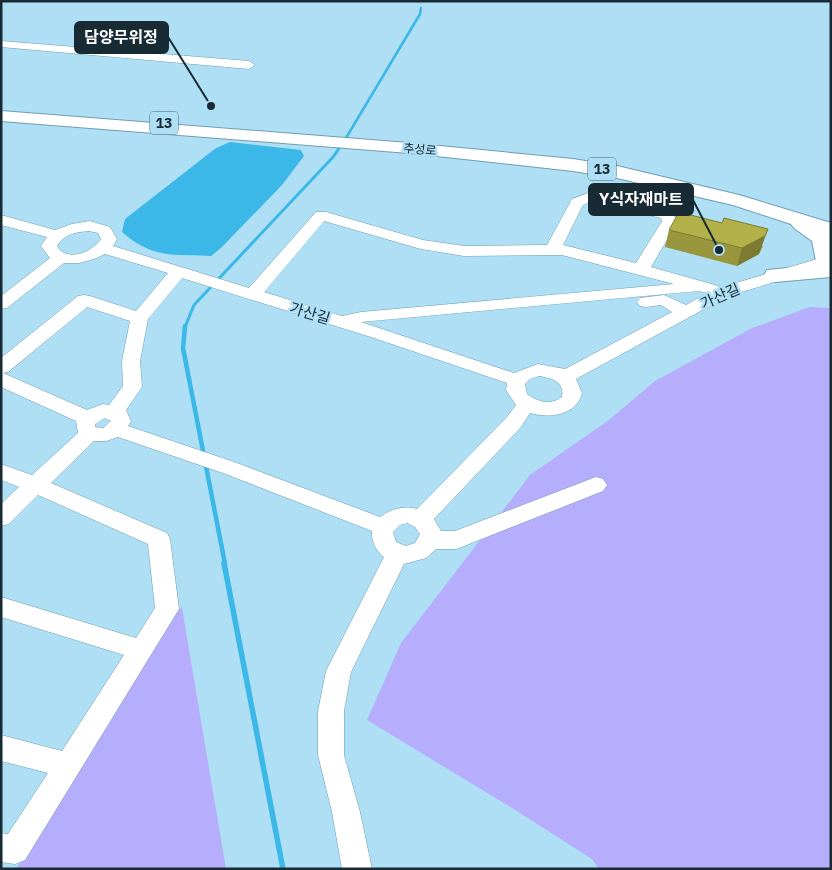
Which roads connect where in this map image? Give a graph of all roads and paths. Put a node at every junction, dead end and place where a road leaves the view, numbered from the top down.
1 (1, 44) edge
2 (248, 65) dead end
3 (1, 111) edge
4 (1, 116) edge
5 (326, 138) junction
6 (368, 142) junction
7 (785, 215) junction
8 (831, 218) edge
9 (1, 220) edge
10 (831, 230) edge
11 (56, 235) junction
12 (104, 248) junction
13 (553, 249) junction
14 (61, 258) junction
15 (830, 264) edge
16 (641, 269) junction
17 (178, 271) junction
18 (775, 275) joint
19 (700, 286) junction
20 (722, 292) junction
21 (252, 295) junction
22 (1, 304) edge
23 (686, 312) junction
24 (139, 318) junction
25 (339, 322) junction
26 (380, 334) junction
27 (1, 368) edge
28 (564, 378) junction
29 (1, 379) edge
30 (516, 380) junction
31 (526, 404) junction
32 (115, 420) junction
33 (89, 426) junction
34 (1, 472) edge
35 (35, 485) junction
36 (596, 485) dead end
37 (1, 518) edge
38 (421, 519) junction
39 (384, 527) junction
40 (431, 540) junction
41 (397, 553) junction
42 (1, 607) edge
43 (141, 650) junction
44 (1, 748) edge
45 (68, 766) junction
46 (1, 846) edge
47 (357, 869) edge

1 - 2 street
3 - 5 main road, 추성로 / 13
4 - 5 main road, 추성로 / 13
5 - 6 main road, 추성로 / 13
6 - 7 main road, 추성로 / 13
6 - 8 main road, 추성로 / 13
7 - 10 main road, 추성로 / 13
7 - 15 main road
9 - 11 street
11 - 12 street
11 - 14 street
12 - 14 street
12 - 17 street, 가산길
13 - 16 street
13 - 16 street
13 - 21 street
14 - 22 street
15 - 18 main road
16 - 19 street
17 - 21 street, 가산길
17 - 24 street
18 - 20 street, 가산길
19 - 20 street
19 - 25 street
20 - 23 street, 가산길
21 - 25 street, 가산길
23 - 26 street
23 - 28 street, 가산길
24 - 27 street
24 - 32 street
25 - 26 street, 가산길
26 - 30 street, 가산길
28 - 30 street
28 - 31 street
29 - 33 street
30 - 31 street
31 - 38 street
32 - 33 street
32 - 39 street
33 - 35 street
34 - 35 street
35 - 37 street
35 - 43 street
36 - 40 street
38 - 39 street
38 - 40 street
39 - 41 street
40 - 41 street
41 - 47 street
42 - 43 street
43 - 45 street
44 - 45 street
45 - 46 street

